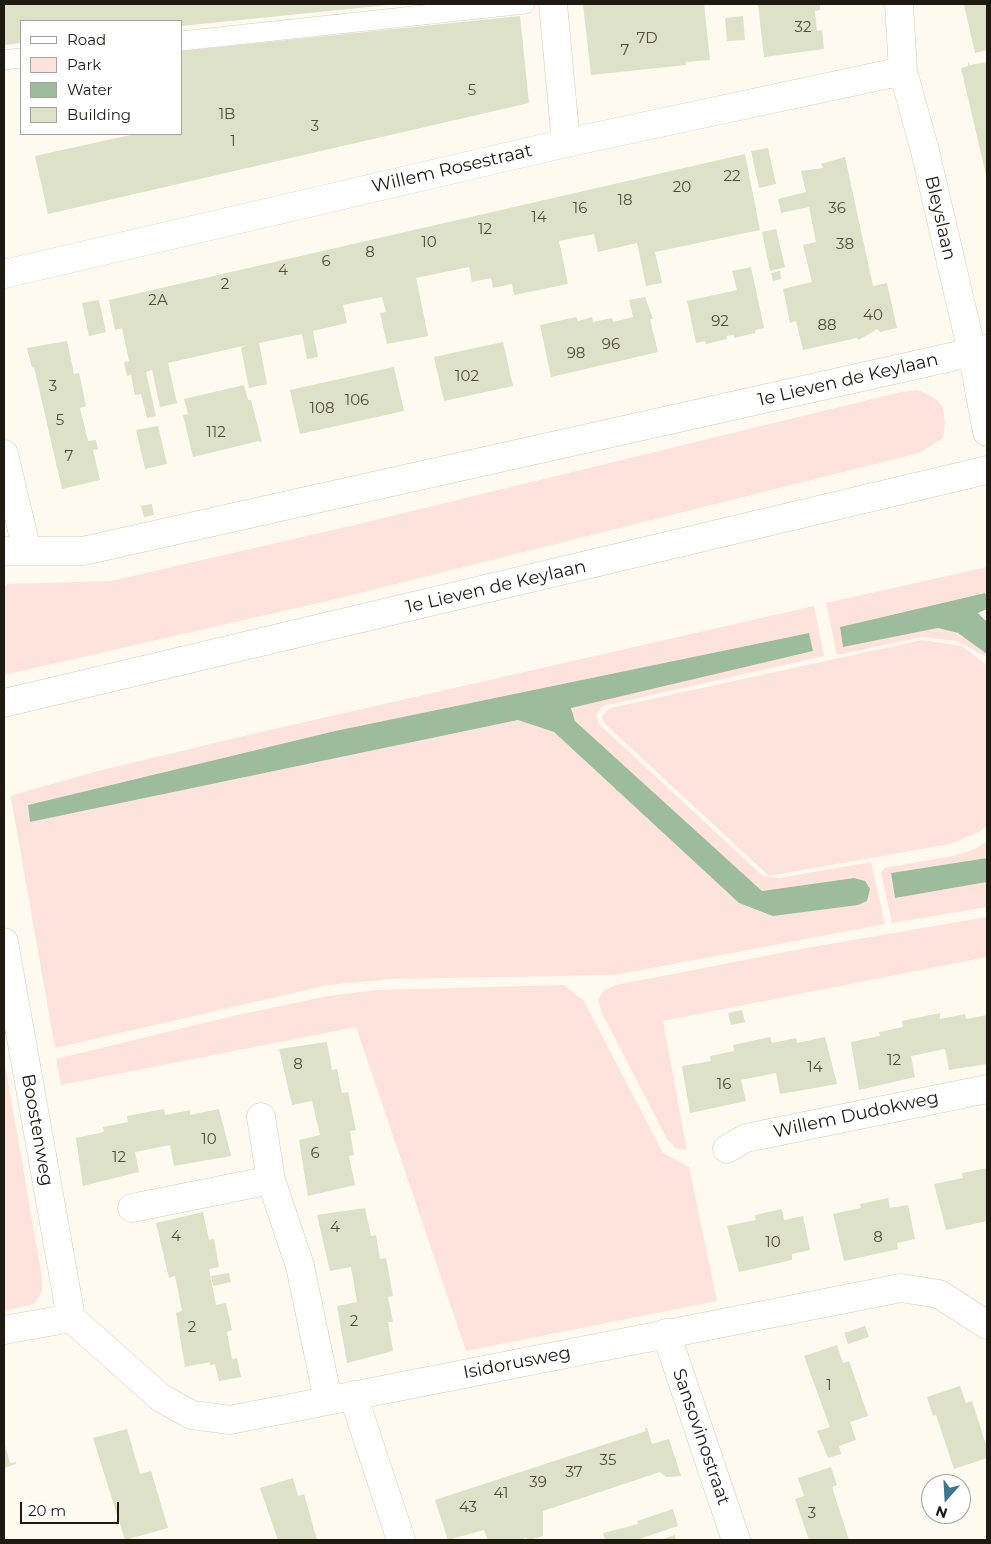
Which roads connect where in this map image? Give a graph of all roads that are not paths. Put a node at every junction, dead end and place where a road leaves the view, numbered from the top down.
1 (525, 4) edge
2 (552, 4) edge
3 (899, 4) edge
4 (182, 41) edge
5 (20, 58) edge
6 (4, 60) edge
7 (902, 70) junction
8 (566, 143) junction
9 (4, 274) edge
10 (980, 351) edge
11 (987, 432) edge
12 (4, 454) edge
13 (987, 470) edge
14 (15, 551) edge
15 (4, 703) edge
16 (4, 942) edge
17 (987, 1089) edge
18 (260, 1117) dead end
19 (727, 1148) dead end
20 (272, 1180) junction
21 (132, 1208) dead end
22 (71, 1318) junction
23 (985, 1318) edge
24 (4, 1330) edge
25 (666, 1334) junction
26 (340, 1397) junction
27 (401, 1540) edge
28 (736, 1540) edge

1 - 4 lane
2 - 8 street
3 - 7 street, Bleyslaan
5 - 6 lane
7 - 8 street, Willem Rosestraat
7 - 10 street, Bleyslaan
8 - 9 street, Willem Rosestraat
10 - 11 street, Bleyslaan
10 - 14 street, 1e Lieven de Keylaan
12 - 14 street
13 - 15 street, 1e Lieven de Keylaan
16 - 22 street, Boostenweg
17 - 19 street, Willem Dudokweg
18 - 20 street
20 - 21 street
20 - 26 street
22 - 24 street
22 - 26 street, Isidorusweg
23 - 25 street, Isidorusweg
25 - 26 street, Isidorusweg
25 - 28 street, Sansovinostraat
26 - 27 street

